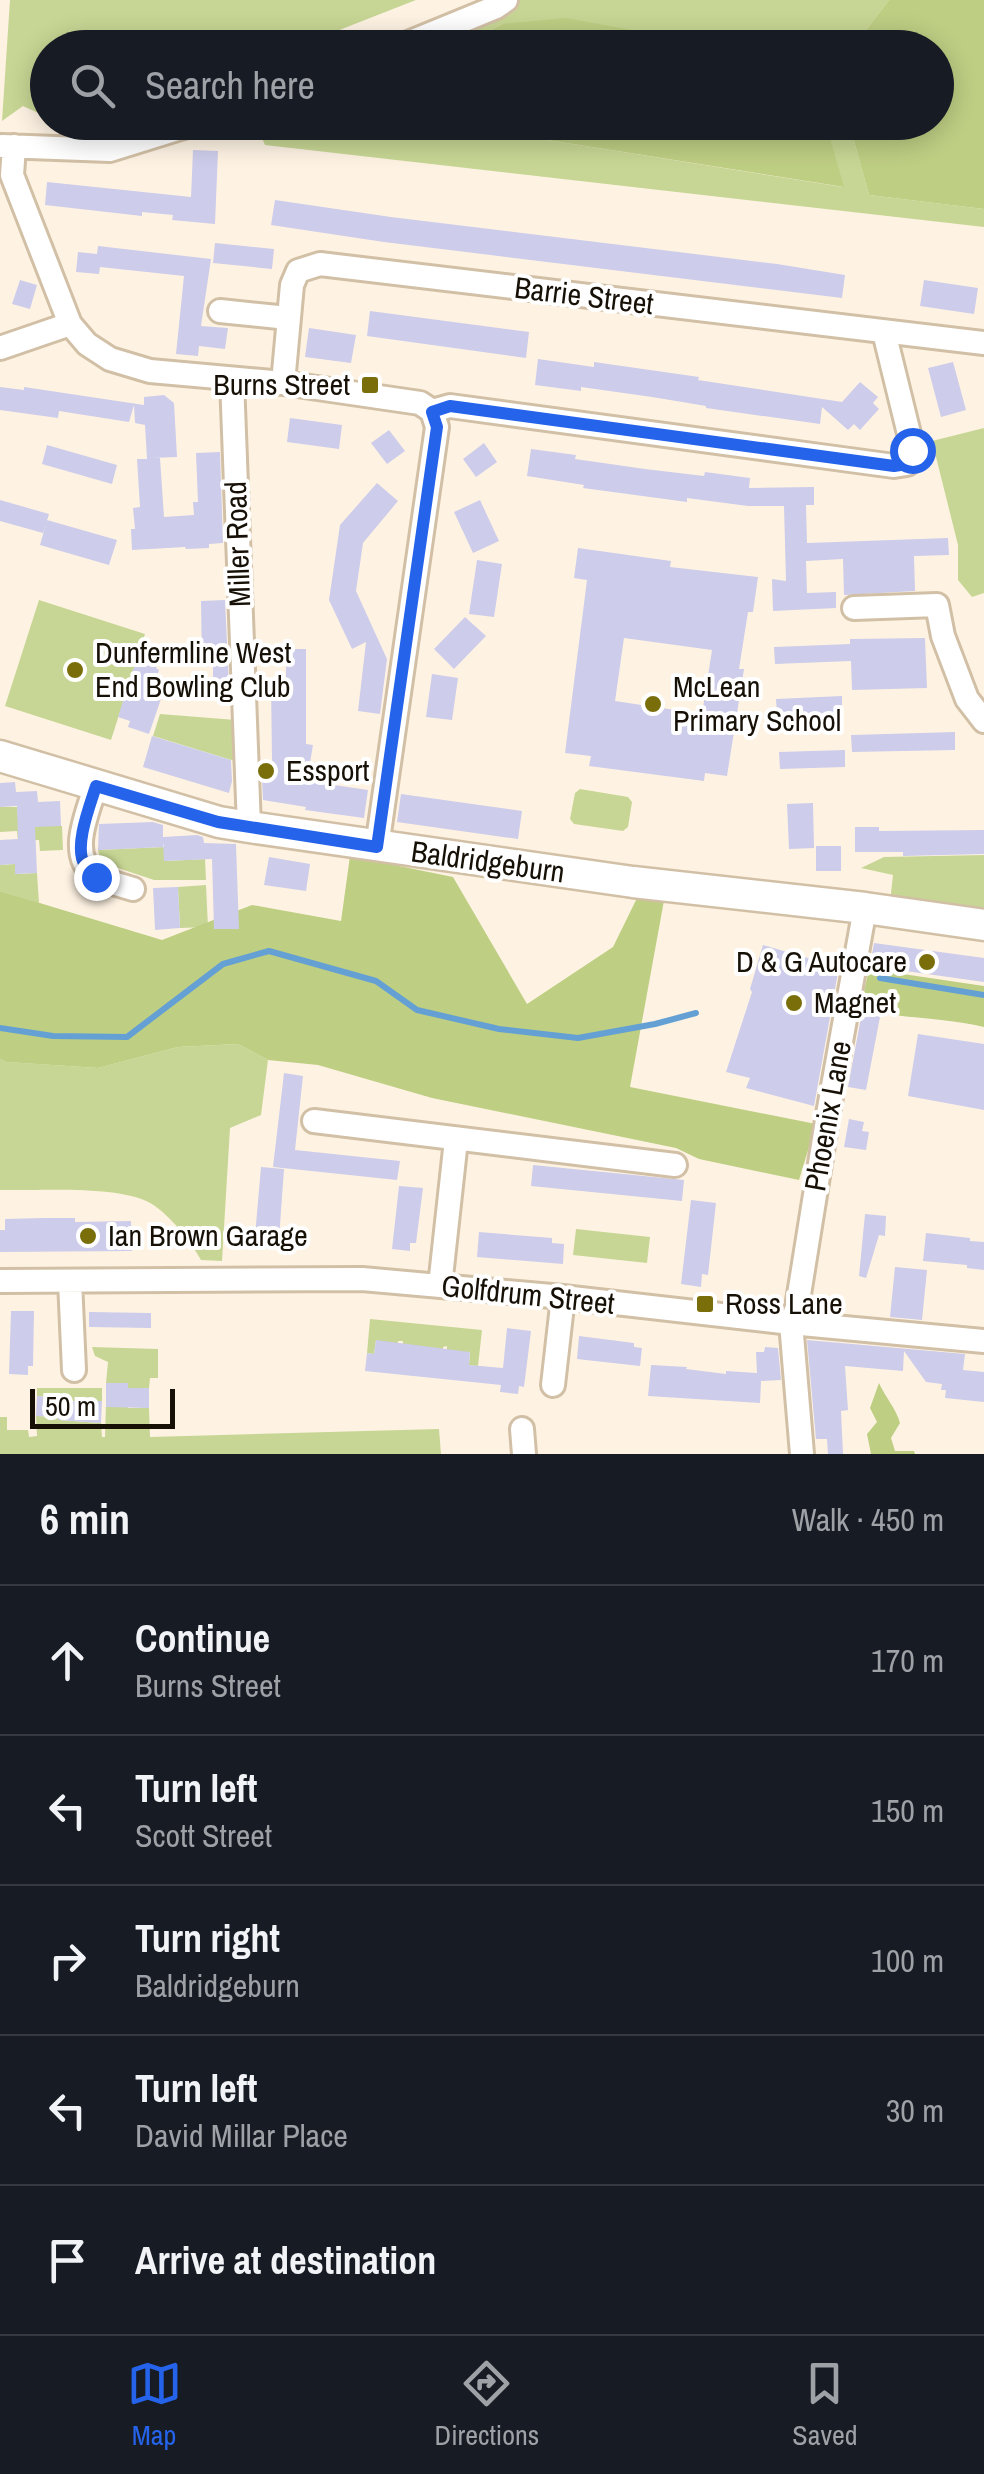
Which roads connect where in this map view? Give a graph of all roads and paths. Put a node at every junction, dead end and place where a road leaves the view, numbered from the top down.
1 (506, 0) edge
2 (440, 30) edge
3 (142, 140) edge
4 (7, 146) edge
5 (220, 311) dead end
6 (288, 318) junction
7 (70, 324) junction
8 (884, 332) junction
9 (984, 343) edge
10 (0, 348) edge
11 (232, 380) junction
12 (282, 383) junction
13 (432, 412) junction
14 (854, 608) dead end
15 (982, 713) edge
16 (0, 756) edge
17 (96, 786) junction
18 (248, 827) junction
19 (377, 847) junction
20 (133, 889) dead end
21 (866, 908) junction
22 (984, 924) edge
23 (314, 1121) dead end
24 (456, 1140) junction
25 (676, 1165) dead end
26 (70, 1280) junction
27 (0, 1281) edge
28 (440, 1286) junction
29 (563, 1297) junction
30 (791, 1323) junction
31 (984, 1341) edge
32 (74, 1370) dead end
33 (554, 1385) dead end
34 (522, 1429) dead end
35 (524, 1454) edge
36 (802, 1454) edge

1 - 2 street
3 - 4 street
4 - 7 street
5 - 6 street
6 - 8 street, Barrie Street
6 - 12 street, Barrie Street
7 - 10 street
7 - 11 street
8 - 9 street, Barrie Street
8 - 13 street
11 - 12 street
11 - 18 street, Miller Road
12 - 13 street
13 - 19 street
14 - 15 street
16 - 17 main road, Baldridgeburn
17 - 18 main road, Baldridgeburn
17 - 20 street
18 - 19 main road, Baldridgeburn
19 - 21 main road, Baldridgeburn
21 - 22 main road, Baldridgeburn
21 - 30 street, Phoenix Lane
23 - 24 street
24 - 25 street
24 - 28 street
26 - 27 street, Golfdrum Street
26 - 28 street, Golfdrum Street
26 - 32 street
28 - 29 street, Golfdrum Street
29 - 30 street, Golfdrum Street
29 - 33 street
30 - 31 street, Golfdrum Street
30 - 36 street
34 - 35 street

